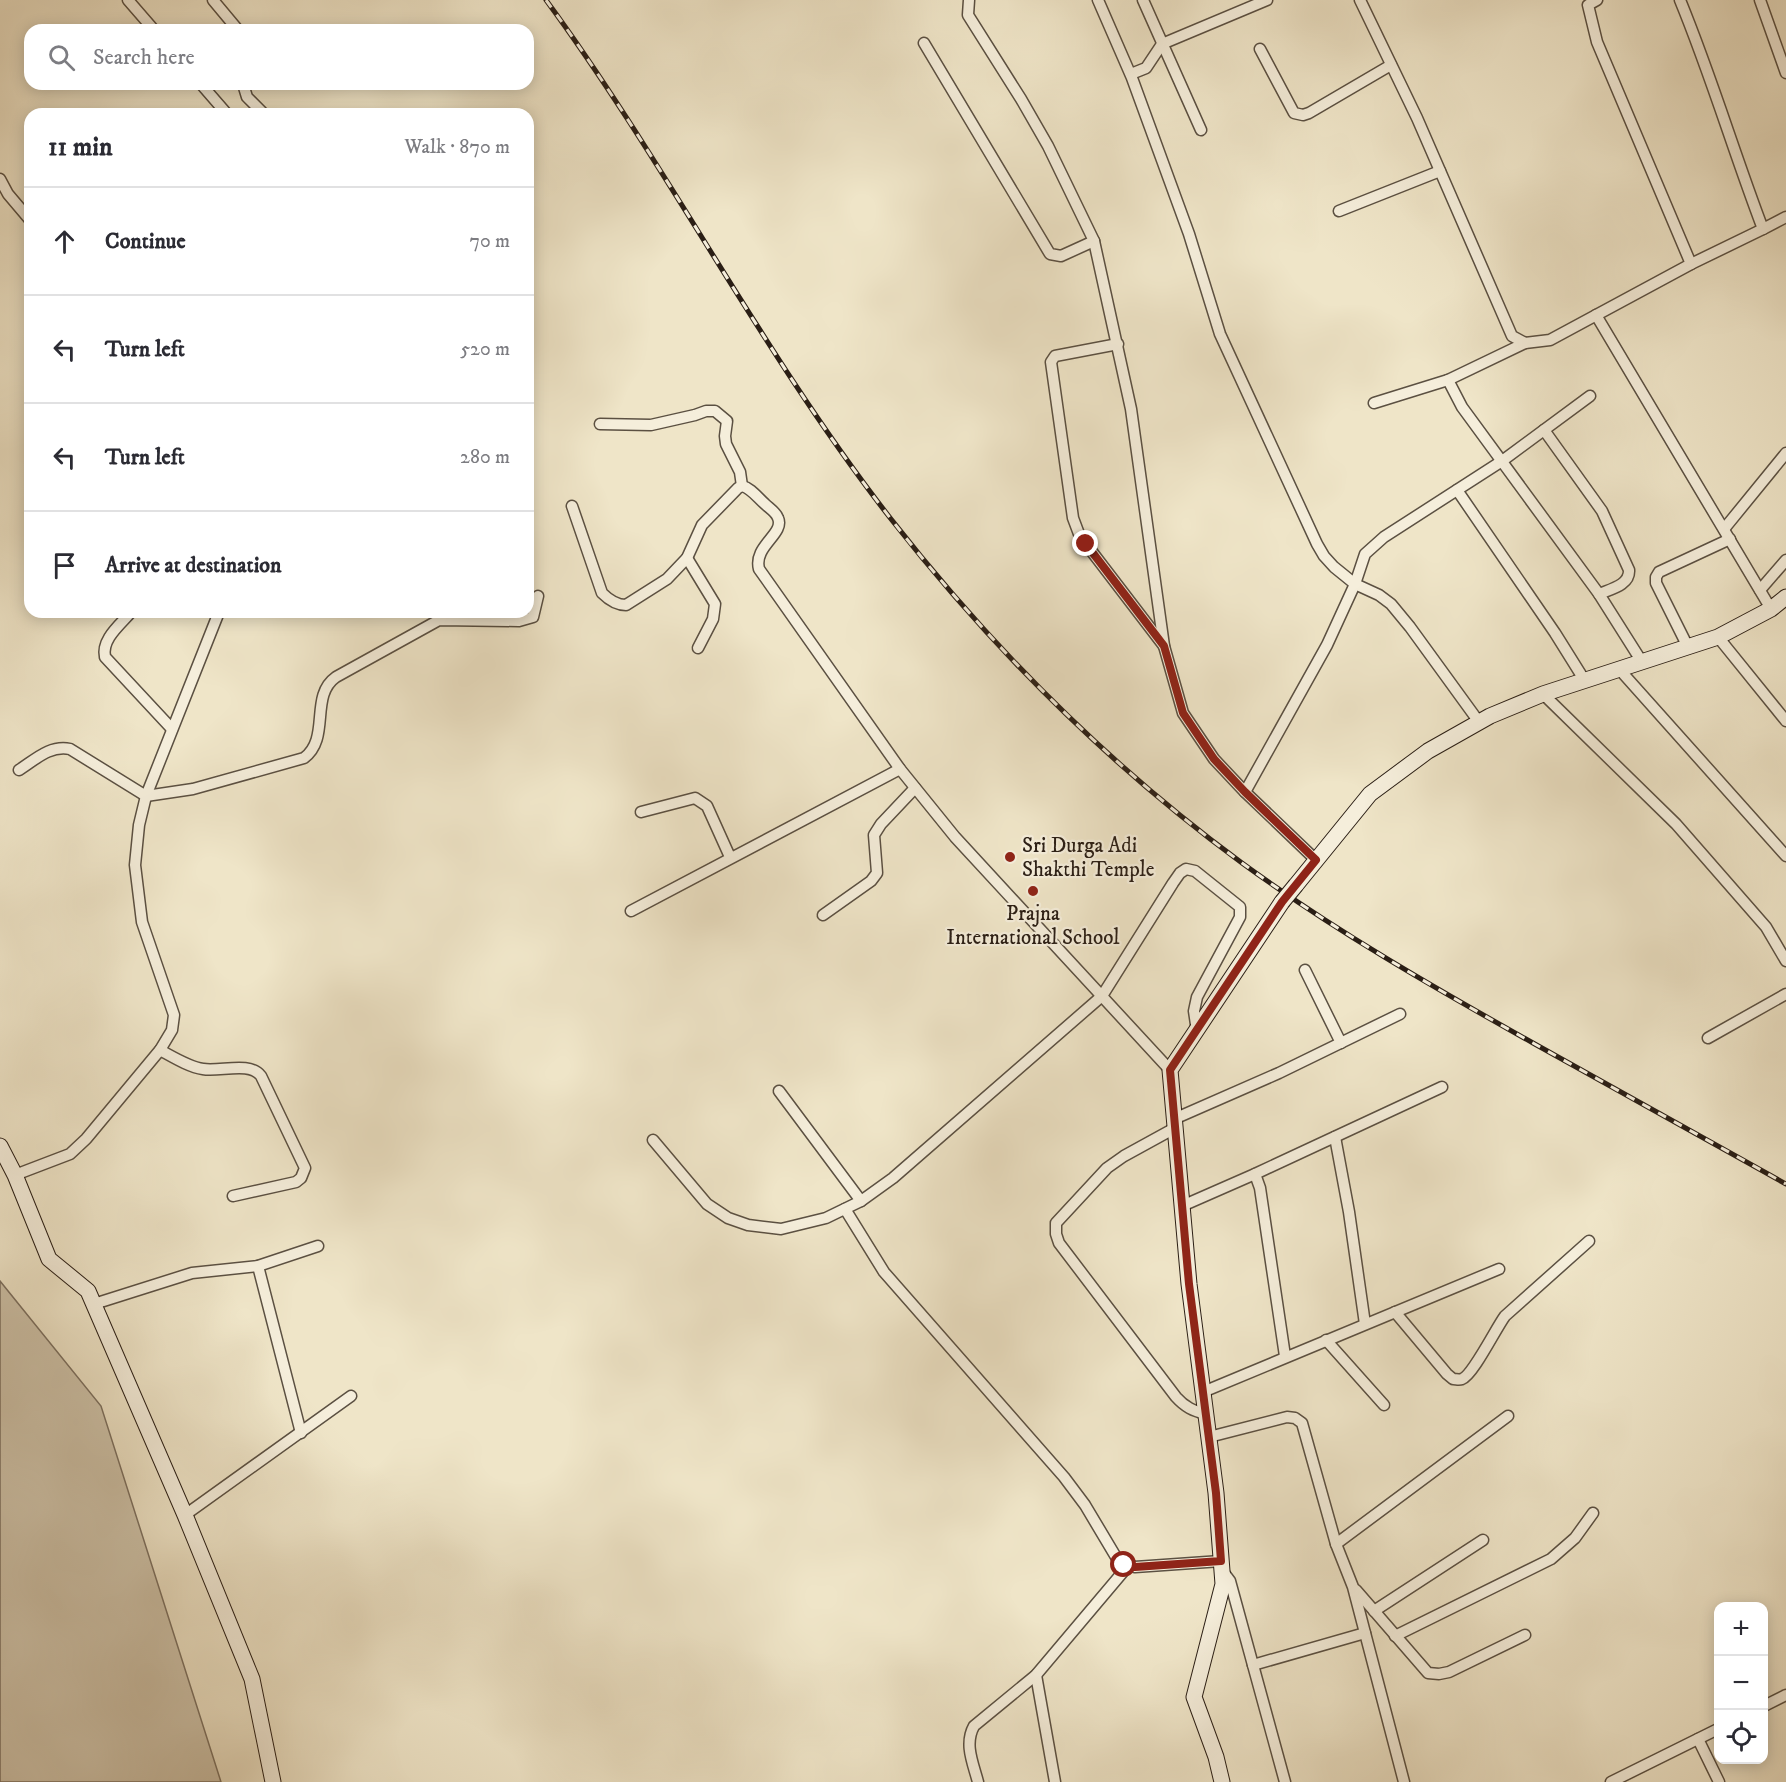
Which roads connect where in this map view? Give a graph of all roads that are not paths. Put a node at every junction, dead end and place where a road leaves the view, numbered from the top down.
1 (128, 0) edge
2 (213, 0) edge
3 (969, 0) edge
4 (1098, 0) edge
5 (1143, 0) edge
6 (1267, 0) edge
7 (1360, 0) edge
8 (1597, 0) edge
9 (1680, 0) edge
10 (1764, 1) edge
11 (149, 24) edge
12 (233, 24) edge
13 (924, 43) dead end
14 (1162, 44) junction
15 (1260, 49) dead end
16 (1391, 65) junction
17 (1786, 73) edge
18 (1131, 74) junction
19 (206, 90) edge
20 (245, 90) edge
21 (222, 108) edge
22 (257, 108) edge
23 (1201, 129) dead end
24 (1440, 171) junction
25 (0, 178) edge
26 (1339, 211) dead end
27 (24, 213) edge
28 (1786, 217) edge
29 (1763, 229) junction
30 (1094, 241) junction
31 (1691, 264) junction
32 (1596, 315) junction
33 (1525, 342) junction
34 (1118, 344) junction
35 (1448, 380) junction
36 (1590, 396) dead end
37 (1374, 403) dead end
38 (600, 424) dead end
39 (1544, 430) junction
40 (1786, 453) edge
41 (1502, 461) junction
42 (742, 486) junction
43 (1457, 490) junction
44 (572, 506) dead end
45 (1724, 529) junction
46 (1730, 539) junction
47 (687, 558) junction
48 (1786, 560) edge
49 (1355, 584) junction
50 (1760, 590) junction
51 (1599, 594) junction
52 (538, 596) dead end
53 (1786, 597) edge
54 (1770, 609) junction
55 (534, 613) edge
56 (127, 618) edge
57 (217, 618) edge
58 (530, 618) edge
59 (1718, 637) junction
60 (1164, 646) junction
61 (1688, 646) junction
62 (698, 648) dead end
63 (1642, 662) junction
64 (1619, 669) junction
65 (1585, 681) junction
66 (1543, 694) junction
67 (1786, 721) edge
68 (1479, 722) junction
69 (172, 729) junction
70 (900, 769) junction
71 (19, 770) dead end
72 (915, 788) junction
73 (1245, 792) junction
74 (146, 796) junction
75 (641, 812) dead end
76 (1786, 856) edge
77 (730, 857) junction
78 (1316, 860) junction
79 (631, 911) dead end
80 (824, 915) dead end
81 (1786, 960) edge
82 (1305, 970) dead end
83 (1786, 994) edge
84 (1102, 996) junction
85 (1401, 1014) dead end
86 (1197, 1030) junction
87 (1708, 1038) dead end
88 (1341, 1043) junction
89 (160, 1050) junction
90 (1170, 1070) junction
91 (1442, 1087) dead end
92 (779, 1091) dead end
93 (1175, 1124) junction
94 (1335, 1137) junction
95 (653, 1140) dead end
96 (0, 1146) edge
97 (1255, 1174) junction
98 (15, 1175) junction
99 (233, 1196) dead end
100 (861, 1201) junction
101 (1182, 1206) junction
102 (845, 1209) junction
103 (1589, 1241) dead end
104 (318, 1246) dead end
105 (258, 1266) junction
106 (1499, 1269) dead end
107 (94, 1304) junction
108 (1395, 1312) junction
109 (1365, 1324) junction
110 (1326, 1340) junction
111 (1286, 1356) junction
112 (1203, 1392) junction
113 (351, 1396) dead end
114 (1384, 1405) dead end
115 (1206, 1414) junction
116 (1508, 1416) dead end
117 (302, 1433) junction
118 (1209, 1437) junction
119 (1593, 1513) dead end
120 (184, 1515) junction
121 (1483, 1540) dead end
122 (1336, 1544) junction
123 (1221, 1565) junction
124 (1128, 1566) junction
125 (1353, 1587) junction
126 (1374, 1611) junction
127 (1365, 1633) junction
128 (1525, 1635) dead end
129 (1395, 1636) junction
130 (1253, 1665) junction
131 (1036, 1675) junction
132 (1786, 1695) edge
133 (1768, 1704) edge
134 (1714, 1731) edge
135 (1698, 1739) junction
136 (273, 1782) edge
137 (978, 1782) edge
138 (1054, 1782) edge
139 (1222, 1782) edge
140 (1285, 1782) edge
141 (1404, 1782) edge
142 (1611, 1782) edge
143 (1719, 1782) edge

1 - 11 street
2 - 12 street
3 - 30 street
4 - 18 street
5 - 14 street
6 - 14 street
7 - 16 street
8 - 31 street
9 - 29 street
10 - 17 street
13 - 30 street
14 - 18 street
14 - 23 street
15 - 16 street
16 - 24 street
18 - 49 street
19 - 21 street
20 - 22 street
24 - 26 street
24 - 33 street
25 - 27 street
28 - 29 street
29 - 31 street
30 - 34 street
31 - 32 street
32 - 33 street
32 - 45 street
33 - 35 street
34 - 60 street
34 - 60 street
35 - 37 street
35 - 41 street
36 - 39 street
38 - 42 street
39 - 41 street
39 - 51 street
40 - 45 street
41 - 43 street
41 - 51 street
42 - 47 street
42 - 70 street
43 - 49 street
43 - 65 street
44 - 47 street
45 - 46 street
46 - 50 street
46 - 61 street
47 - 62 street
48 - 50 street
49 - 68 street
49 - 73 street
50 - 54 street
51 - 63 street
52 - 55 street
53 - 54 street
54 - 59 street
56 - 69 street
57 - 69 street
58 - 74 street
59 - 61 street
59 - 67 street
60 - 73 street
61 - 63 street
63 - 64 street
64 - 65 street
64 - 76 street
65 - 66 street
66 - 68 street
66 - 81 street
68 - 78 street
69 - 74 street
70 - 72 street
70 - 77 street
71 - 74 street
72 - 80 street
72 - 84 street
73 - 78 street
74 - 89 street
75 - 77 street
77 - 79 street
78 - 86 street, bridge
82 - 88 street
83 - 87 street
84 - 86 street
84 - 90 street
84 - 100 street
85 - 88 street
86 - 90 street
88 - 93 street
89 - 98 street
89 - 99 street
90 - 93 street
91 - 94 street
92 - 100 street
93 - 101 street
93 - 115 street
94 - 97 street
94 - 109 street
95 - 102 street
96 - 98 street
97 - 101 street
97 - 111 street
98 - 107 street
100 - 102 street
101 - 112 street
102 - 124 street
103 - 108 street
104 - 105 street
105 - 107 street
105 - 117 street
106 - 108 street
107 - 120 street
108 - 109 street
109 - 110 street
110 - 111 street
110 - 114 street
111 - 112 street
112 - 115 street
113 - 117 street
115 - 118 street
116 - 122 street
117 - 120 street
118 - 122 street
118 - 123 street
119 - 129 street
120 - 136 street
121 - 126 street
122 - 125 street
123 - 124 street
123 - 130 street
123 - 139 street
124 - 131 street
125 - 126 street
125 - 127 street
126 - 129 street
127 - 130 street
127 - 141 street
128 - 129 street
130 - 140 street
131 - 137 street
131 - 138 street
132 - 133 street
134 - 135 street
135 - 142 street
135 - 143 street

